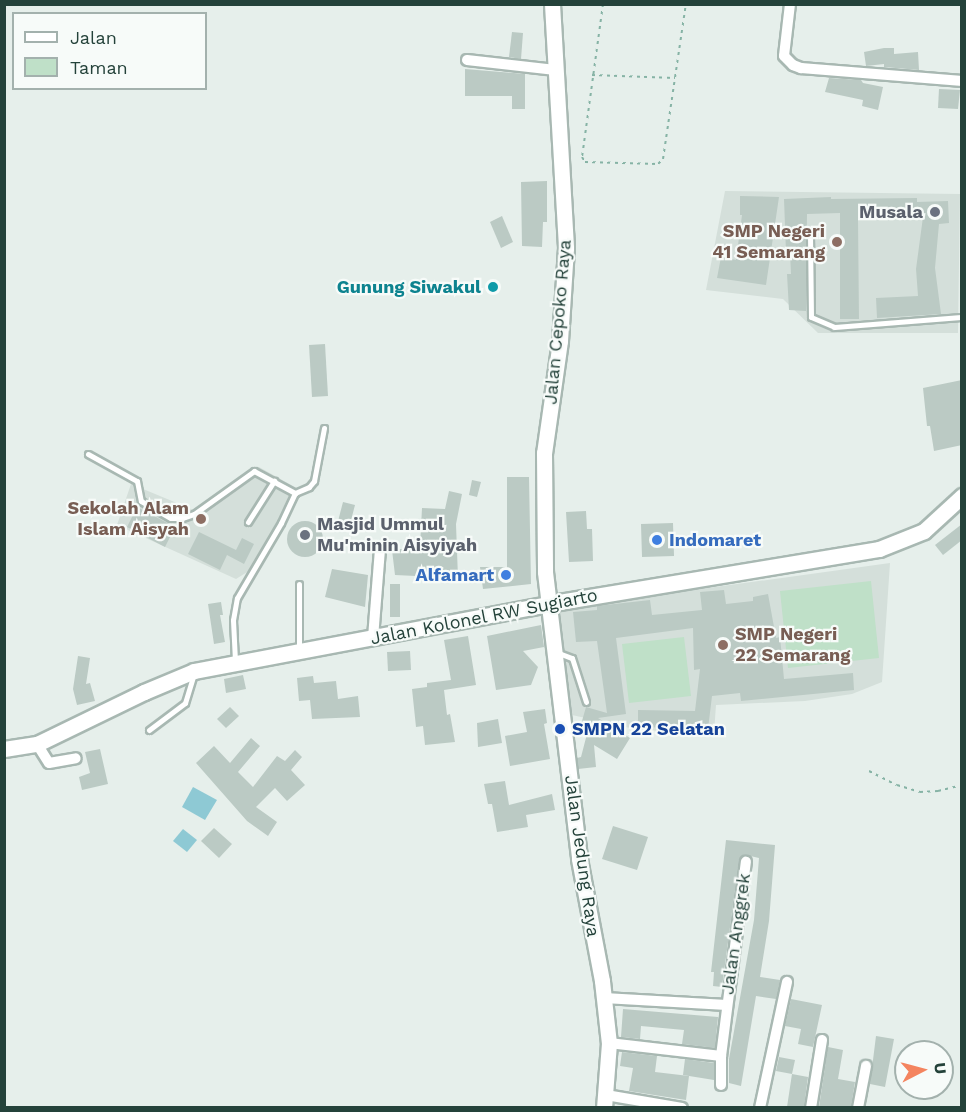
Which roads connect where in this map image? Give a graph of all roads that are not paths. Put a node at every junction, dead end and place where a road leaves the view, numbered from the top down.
1 (552, 4) edge
2 (790, 4) edge
3 (467, 60) dead end
4 (555, 70) junction
5 (962, 81) edge
6 (810, 235) dead end
7 (962, 317) edge
8 (324, 428) dead end
9 (88, 454) dead end
10 (274, 480) junction
11 (295, 493) junction
12 (962, 496) edge
13 (249, 522) dead end
14 (380, 550) dead end
15 (299, 584) dead end
16 (547, 604) junction
17 (373, 638) junction
18 (299, 650) junction
19 (554, 652) junction
20 (235, 663) junction
21 (194, 671) junction
22 (586, 702) dead end
23 (149, 730) dead end
24 (37, 744) junction
25 (4, 749) edge
26 (76, 758) dead end
27 (746, 862) dead end
28 (787, 982) dead end
29 (604, 998) junction
30 (727, 1005) junction
31 (822, 1040) dead end
32 (609, 1043) junction
33 (721, 1056) junction
34 (866, 1066) dead end
35 (721, 1085) dead end
36 (605, 1101) edge
37 (682, 1107) edge
38 (760, 1107) edge
39 (811, 1107) edge
40 (858, 1107) edge

1 - 4 main road, Jalan Cepoko Raya
2 - 5 street
3 - 4 street
4 - 16 main road, Jalan Cepoko Raya
6 - 7 lane
8 - 11 lane
9 - 10 lane
10 - 11 lane
10 - 13 lane
11 - 20 lane
12 - 16 main road, Jalan Kolonel RW Sugiarto
14 - 17 street
15 - 18 lane
16 - 17 main road, Jalan Kolonel RW Sugiarto
16 - 19 main road, Jalan Jedung Raya
17 - 18 main road, Jalan Kolonel RW Sugiarto
18 - 20 main road, Jalan Kolonel RW Sugiarto
19 - 22 lane
19 - 29 main road, Jalan Jedung Raya
20 - 21 main road, Jalan Kolonel RW Sugiarto
21 - 23 lane
21 - 24 main road, Jalan Kolonel RW Sugiarto
24 - 25 main road, Jalan Kolonel RW Sugiarto
24 - 26 street
27 - 30 street, Jalan Anggrek
28 - 38 street
29 - 30 street
29 - 32 main road, Jalan Jedung Raya
30 - 33 street, Jalan Anggrek
31 - 39 street
32 - 33 street
32 - 36 main road, Jalan Jedung Raya
33 - 35 street, Jalan Anggrek
34 - 40 street
36 - 37 street

